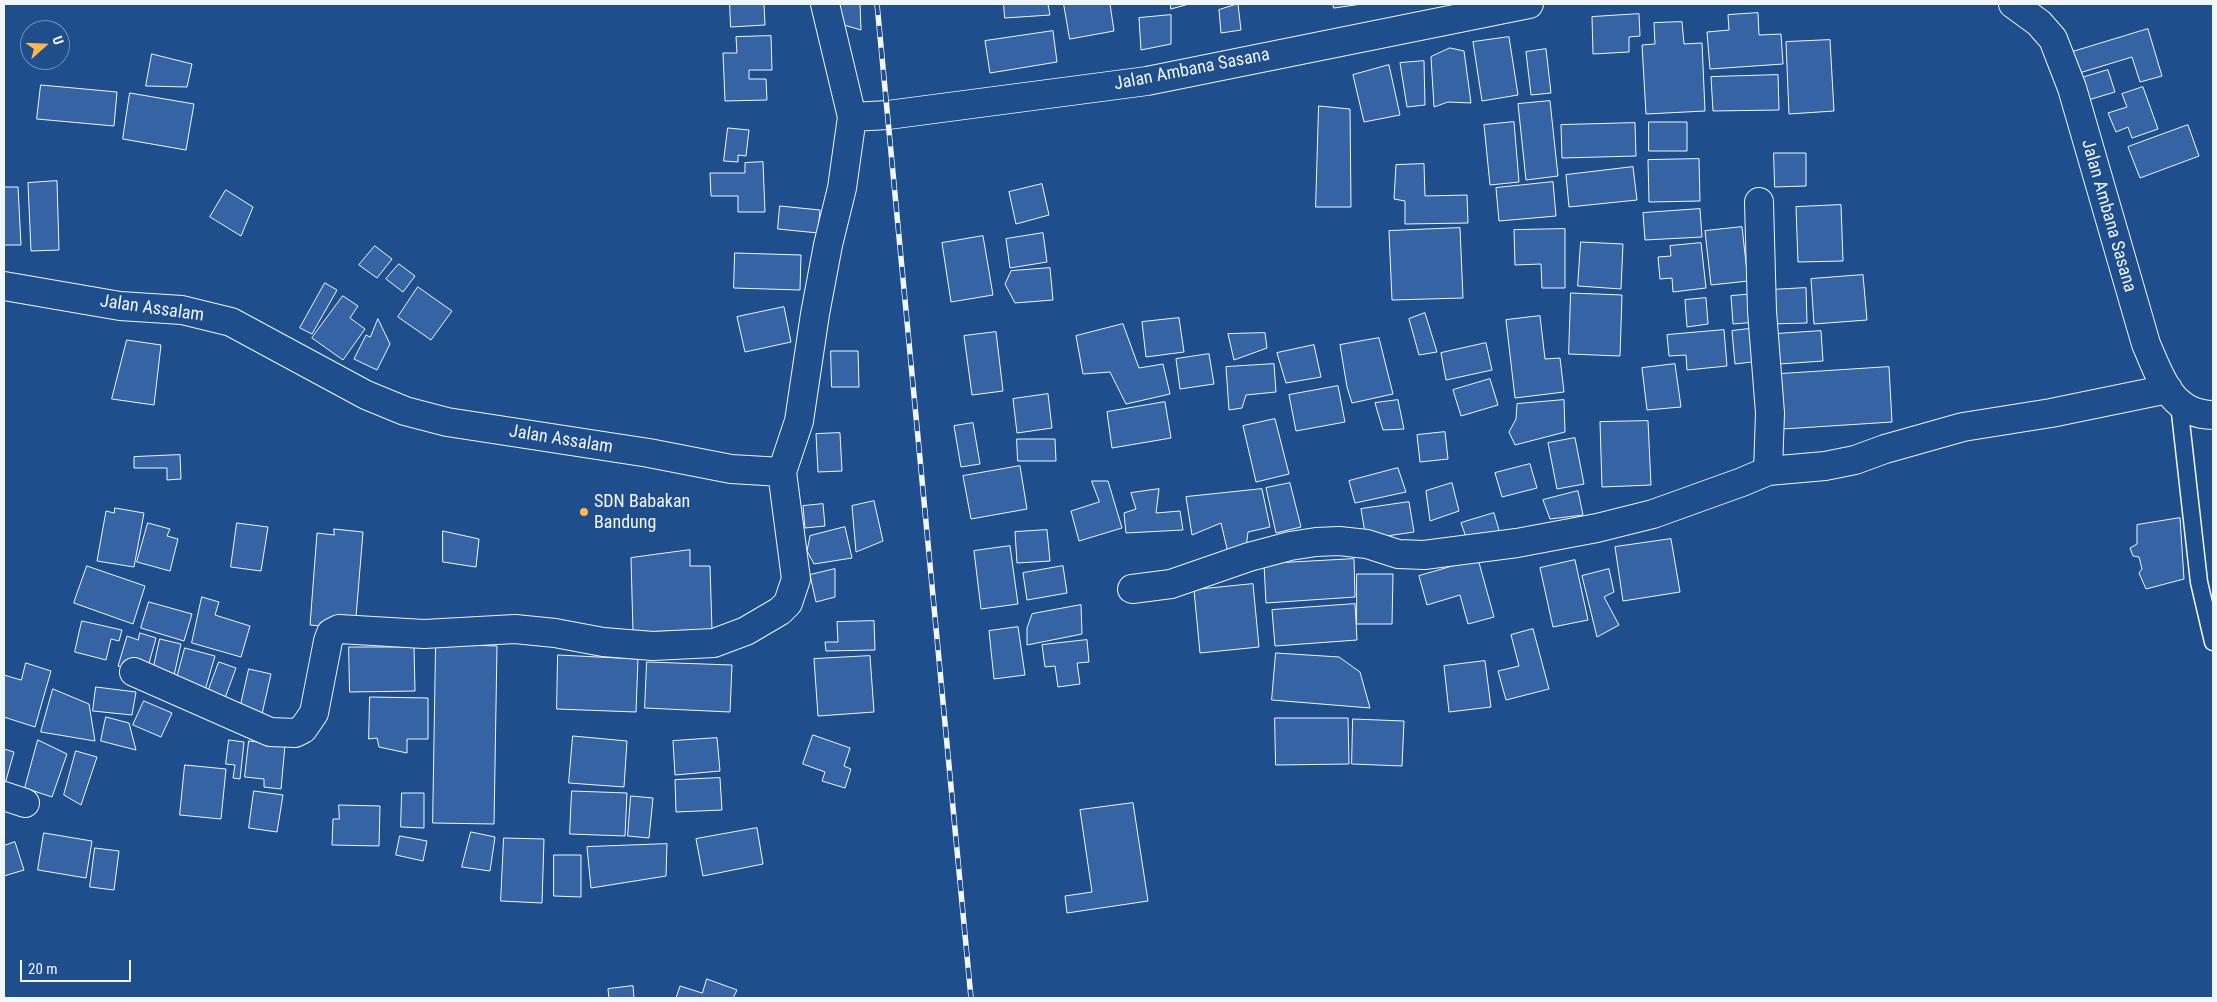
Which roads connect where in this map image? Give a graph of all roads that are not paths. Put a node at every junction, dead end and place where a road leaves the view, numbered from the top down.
1 (825, 4) edge
2 (1529, 4) edge
3 (2013, 4) edge
4 (1494, 7) edge
5 (852, 117) junction
6 (1759, 202) dead end
7 (4, 286) edge
8 (2173, 397) junction
9 (2213, 416) edge
10 (1768, 470) junction
11 (782, 472) junction
12 (1132, 590) dead end
13 (2213, 642) edge
14 (134, 672) dead end

1 - 5 street
2 - 4 street, Jalan Ambana Sasana
3 - 8 street, Jalan Ambana Sasana
4 - 5 street, Jalan Ambana Sasana
5 - 11 street
6 - 10 street
7 - 11 street, Jalan Assalam
8 - 9 street
8 - 10 street
8 - 13 lane
10 - 12 street
11 - 14 street

